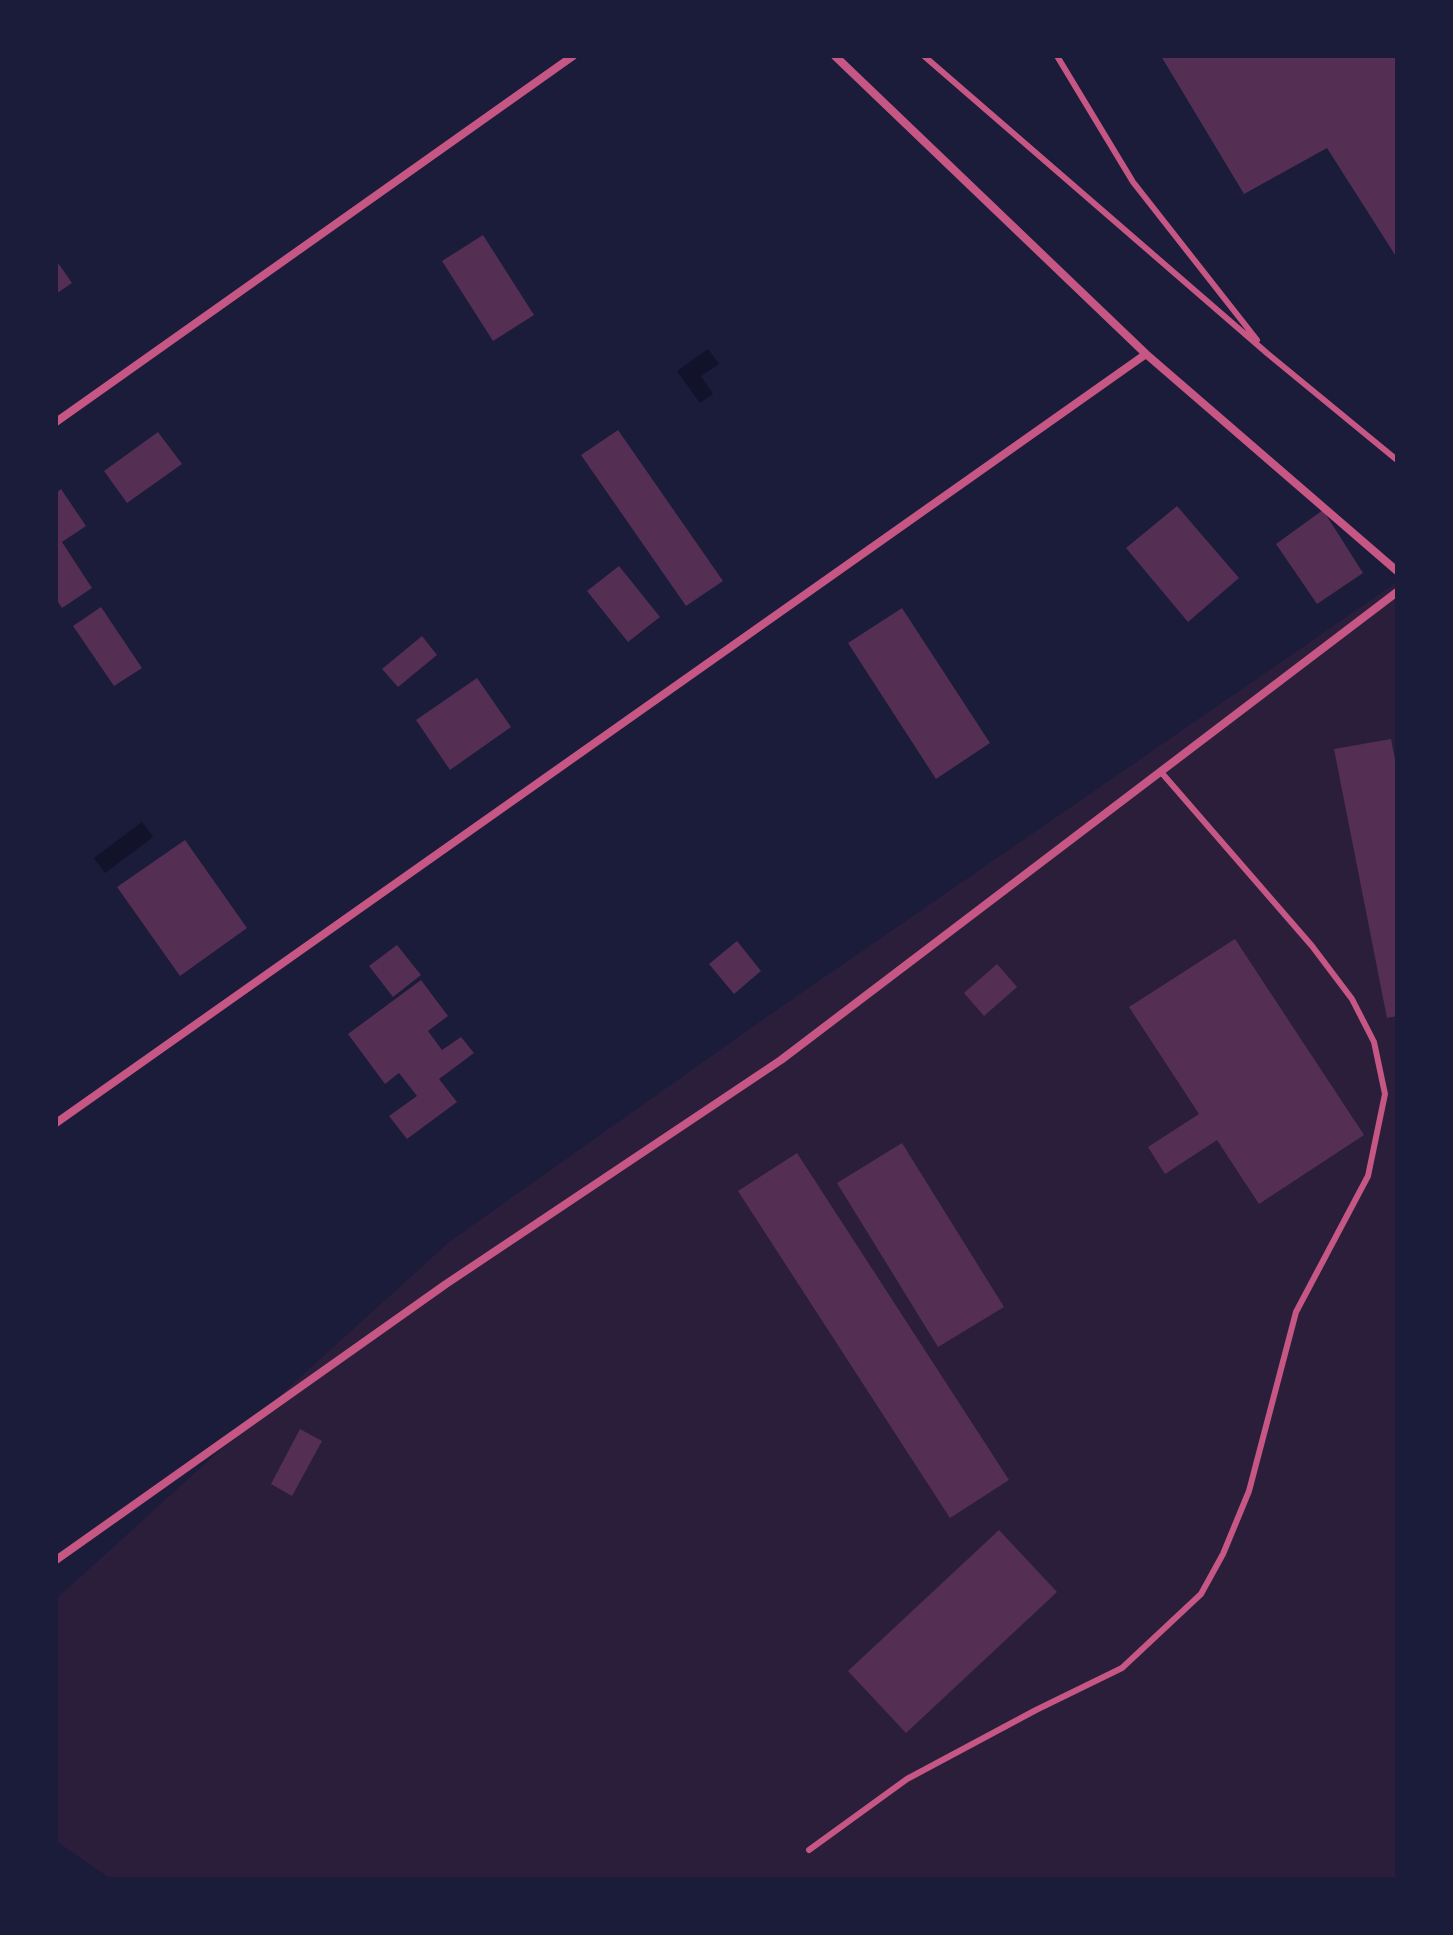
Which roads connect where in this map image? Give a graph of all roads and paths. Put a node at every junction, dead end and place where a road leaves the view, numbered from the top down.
1 (573, 56) edge
2 (835, 56) edge
3 (924, 56) edge
4 (1056, 58) edge
5 (1146, 354) junction
6 (1268, 354) junction
7 (56, 422) edge
8 (1397, 460) edge
9 (1397, 571) edge
10 (1397, 592) edge
11 (1161, 772) junction
12 (56, 1123) edge
13 (56, 1560) edge
14 (809, 1850) dead end

1 - 7 street
2 - 5 street
3 - 6 lane
4 - 6 lane
5 - 9 street
5 - 12 street
6 - 8 lane
10 - 11 street
11 - 13 street
11 - 14 lane

